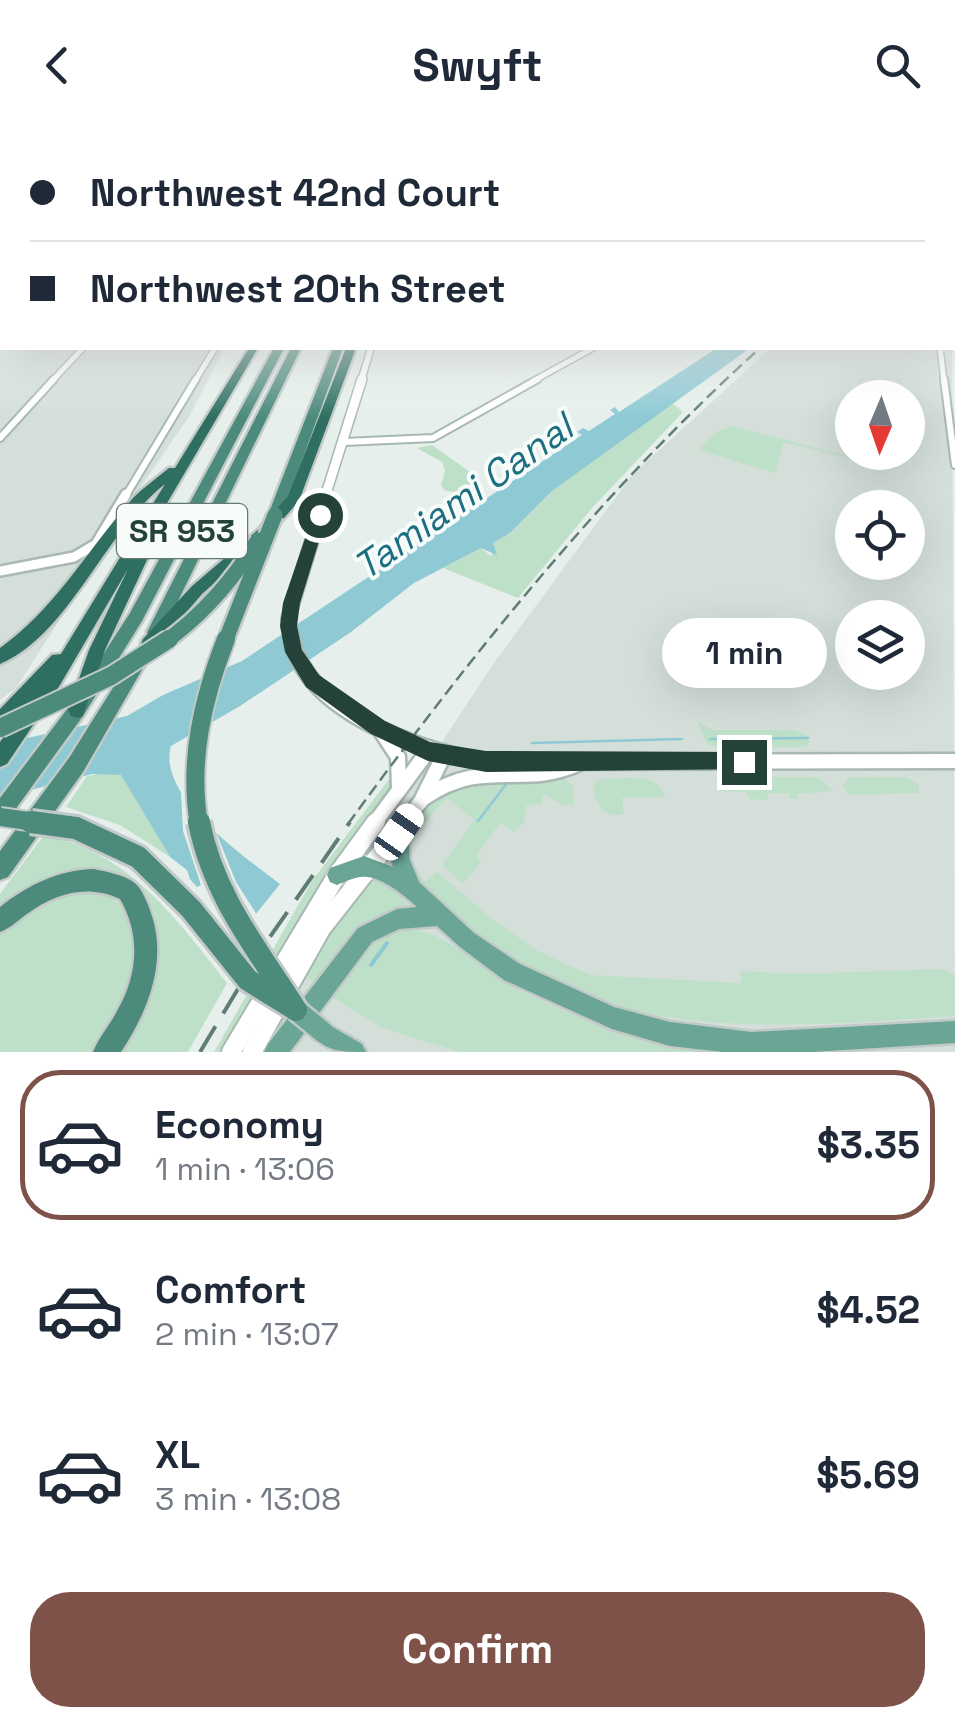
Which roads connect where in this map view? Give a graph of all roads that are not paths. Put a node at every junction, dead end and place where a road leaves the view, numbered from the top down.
1 (81, 350) edge
2 (214, 350) edge
3 (252, 350) edge
4 (278, 350) edge
5 (295, 350) edge
6 (337, 350) edge
7 (350, 350) edge
8 (371, 350) edge
9 (590, 350) edge
10 (938, 350) edge
11 (0, 438) edge
12 (344, 442) junction
13 (184, 463) junction
14 (955, 465) edge
15 (160, 504) junction
16 (275, 516) junction
17 (0, 571) edge
18 (83, 630) junction
19 (149, 644) junction
20 (0, 657) edge
21 (76, 710) junction
22 (0, 725) edge
23 (378, 728) junction
24 (436, 753) junction
25 (0, 758) edge
26 (955, 761) edge
27 (580, 762) junction
28 (398, 789) junction
29 (421, 801) junction
30 (2, 812) edge
31 (399, 832) junction
32 (370, 867) junction
33 (0, 869) edge
34 (337, 875) junction
35 (412, 889) junction
36 (440, 916) junction
37 (0, 922) edge
38 (296, 1010) junction
39 (955, 1032) edge
40 (324, 1033) joint
41 (106, 1052) edge
42 (231, 1052) edge
43 (252, 1052) edge
44 (276, 1052) edge
45 (354, 1052) edge

1 - 11 street
2 - 17 street
3 - 13 highway
4 - 21 highway, SR 953
5 - 19 highway, SR 953
6 - 16 highway
7 - 19 highway
8 - 12 street
9 - 12 street
10 - 14 street
12 - 23 street
13 - 15 highway
13 - 20 highway
15 - 18 highway
15 - 21 highway
16 - 22 highway, bridge
16 - 38 highway, bridge
18 - 22 highway
18 - 25 highway
19 - 33 highway, SR 953
21 - 30 highway, SR 953
23 - 24 street
23 - 28 street
24 - 27 street
24 - 28 street
24 - 29 street
26 - 27 street
27 - 29 street
28 - 34 street
29 - 31 street
30 - 38 highway, bridge
31 - 32 street
31 - 35 main road
32 - 34 main road
32 - 35 main road
32 - 43 street
34 - 42 street
35 - 36 main road
36 - 39 main road
36 - 44 main road
37 - 41 highway
38 - 40 main road, bridge
40 - 45 main road

